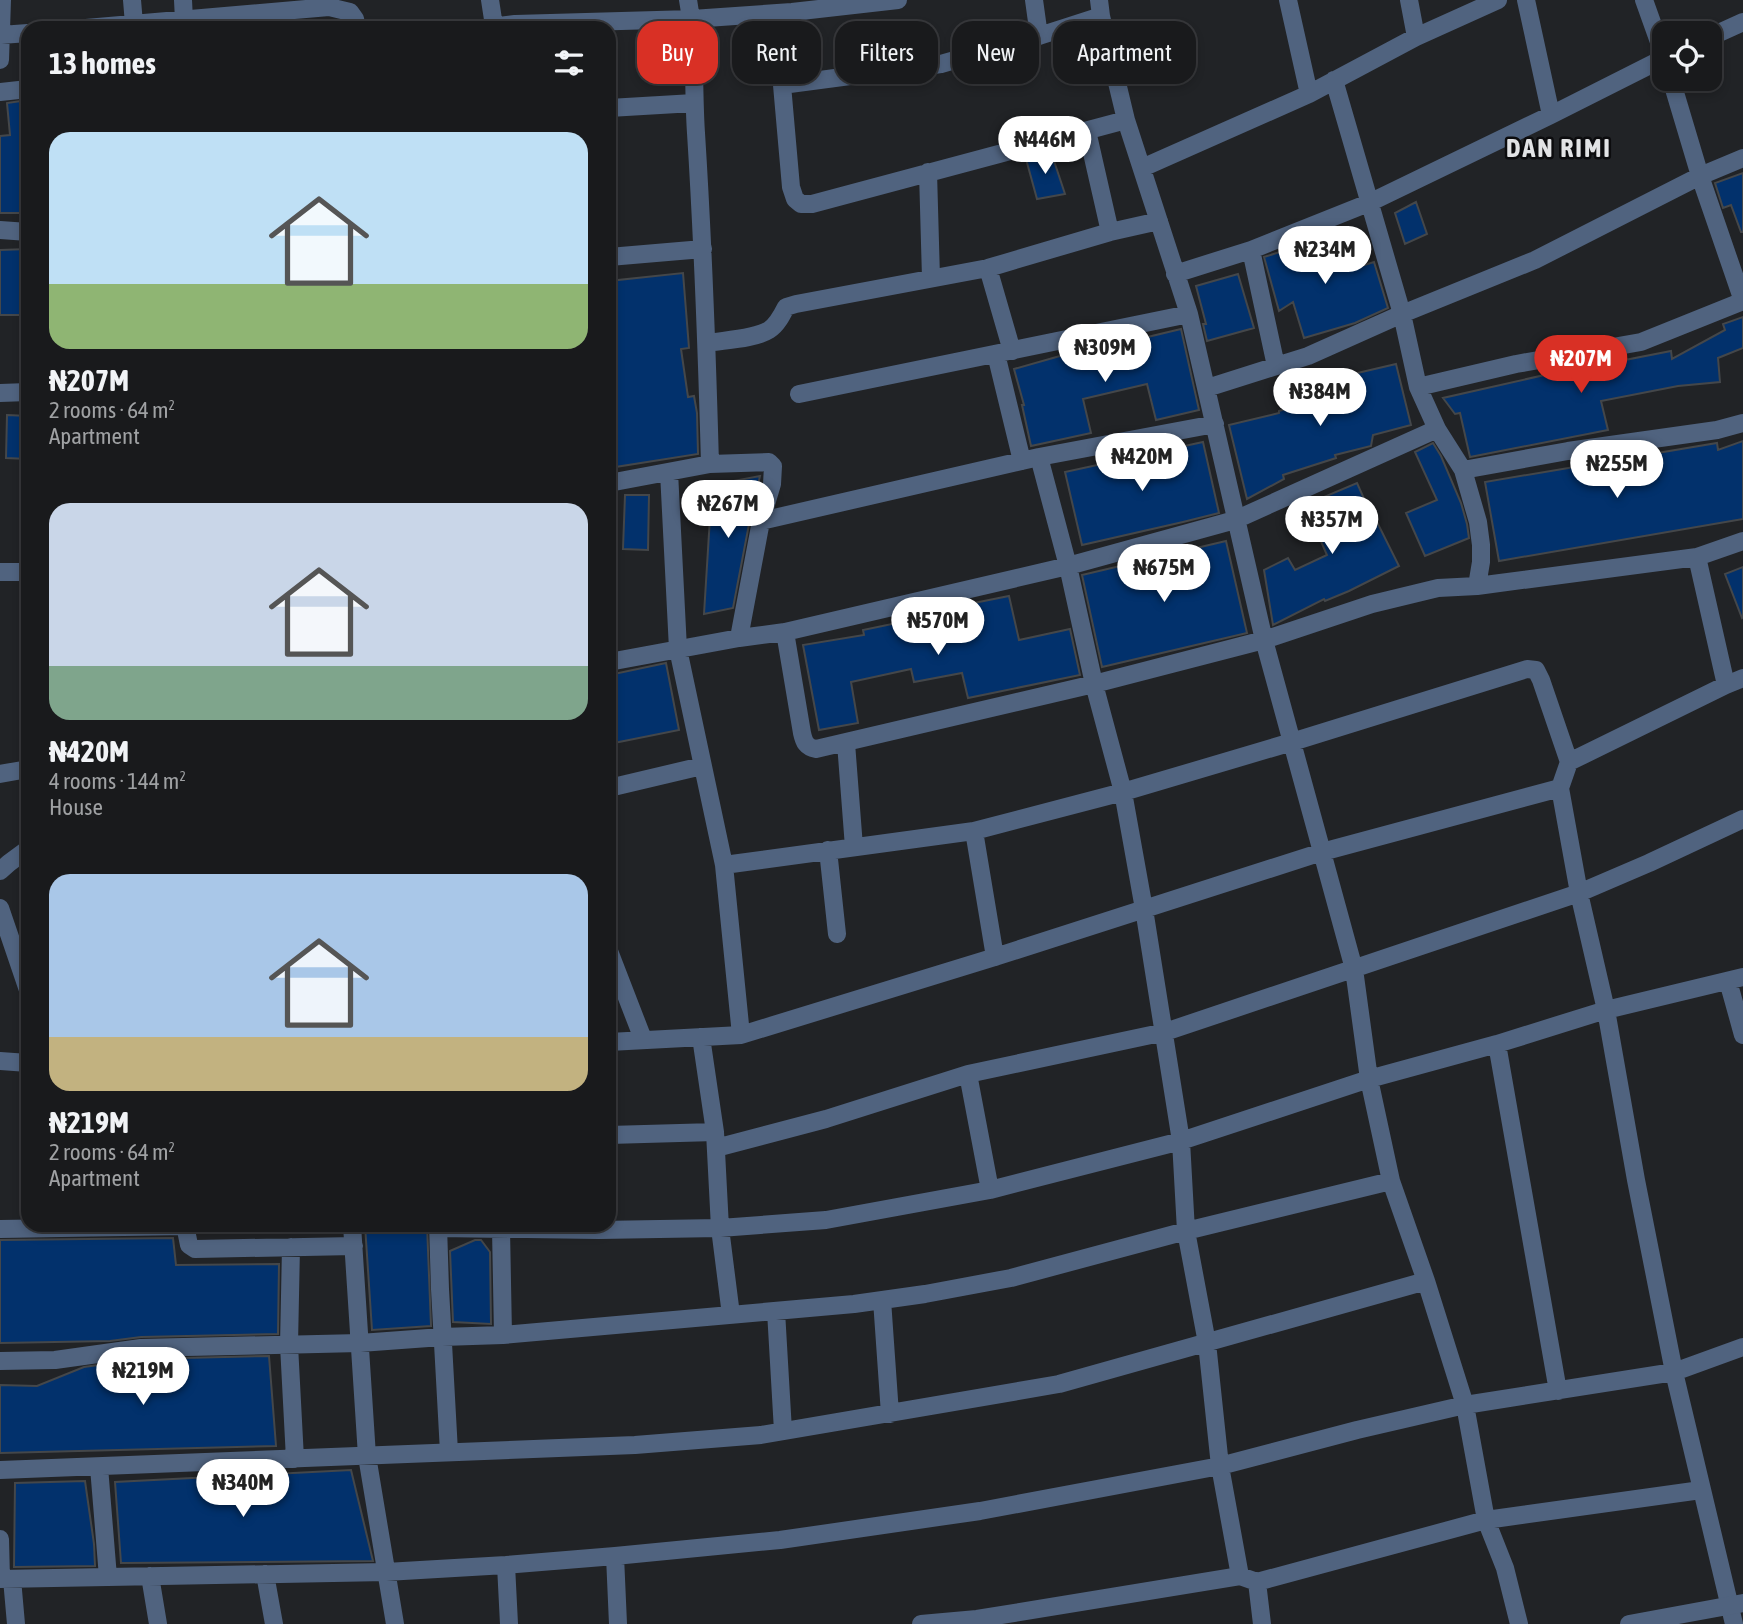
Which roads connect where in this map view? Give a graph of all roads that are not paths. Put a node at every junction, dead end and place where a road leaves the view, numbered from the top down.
1 (2, 0) edge
2 (132, 0) edge
3 (183, 0) edge
4 (490, 0) edge
5 (688, 0) edge
6 (898, 0) edge
7 (1034, 0) edge
8 (1288, 0) edge
9 (1409, 0) edge
10 (1498, 0) edge
11 (1526, 0) edge
12 (1644, 0) edge
13 (258, 7) edge
14 (788, 8) edge
15 (1100, 8) edge
16 (692, 19) junction
17 (184, 20) junction
18 (134, 21) edge
19 (172, 21) edge
20 (355, 21) edge
21 (488, 21) edge
22 (1037, 21) edge
23 (616, 22) edge
24 (1743, 22) edge
25 (1652, 23) edge
26 (1722, 32) edge
27 (21, 34) edge
28 (1, 35) edge
29 (1039, 36) edge
30 (1416, 37) junction
31 (0, 60) edge
32 (952, 61) edge
33 (1652, 63) edge
34 (1334, 80) junction
35 (782, 85) junction
36 (21, 90) edge
37 (1675, 91) edge
38 (0, 92) edge
39 (1309, 94) junction
40 (694, 103) junction
41 (616, 108) edge
42 (1551, 115) junction
43 (1126, 120) junction
44 (1087, 131) junction
45 (1743, 158) edge
46 (1142, 168) junction
47 (928, 172) junction
48 (1700, 176) junction
49 (1371, 202) junction
50 (1159, 221) junction
51 (0, 230) edge
52 (21, 232) edge
53 (1110, 232) junction
54 (703, 248) junction
55 (1251, 250) junction
56 (616, 256) edge
57 (988, 268) junction
58 (1175, 274) junction
59 (931, 278) junction
60 (1743, 301) edge
61 (1189, 314) junction
62 (1402, 314) junction
63 (707, 343) junction
64 (1004, 352) junction
65 (1276, 366) junction
66 (1418, 387) junction
67 (1207, 388) junction
68 (21, 392) edge
69 (0, 393) edge
70 (799, 394) dead end
71 (1743, 423) edge
72 (1215, 424) junction
73 (1437, 429) junction
74 (1030, 459) junction
75 (710, 464) junction
76 (1463, 470) junction
77 (669, 471) junction
78 (616, 482) edge
79 (1235, 520) junction
80 (761, 521) junction
81 (1743, 541) edge
82 (1697, 557) junction
83 (1068, 566) junction
84 (0, 572) edge
85 (21, 572) edge
86 (1477, 586) junction
87 (785, 632) junction
88 (738, 638) junction
89 (1264, 640) junction
90 (678, 649) junction
91 (616, 661) edge
92 (1743, 678) edge
93 (1094, 684) junction
94 (1726, 685) junction
95 (1292, 742) junction
96 (845, 743) junction
97 (1569, 762) junction
98 (702, 766) junction
99 (21, 770) edge
100 (0, 774) edge
101 (616, 786) edge
102 (1560, 788) junction
103 (1123, 792) junction
104 (1743, 819) edge
105 (974, 831) junction
106 (853, 847) junction
107 (828, 850) junction
108 (1322, 852) junction
109 (21, 854) edge
110 (724, 865) junction
111 (0, 872) edge
112 (1579, 893) junction
113 (0, 908) edge
114 (1144, 909) junction
115 (836, 934) dead end
116 (995, 957) junction
117 (616, 969) edge
118 (21, 970) edge
119 (1354, 970) junction
120 (1735, 979) edge
121 (1606, 1010) junction
122 (1165, 1032) junction
123 (741, 1035) junction
124 (1743, 1035) edge
125 (701, 1037) junction
126 (643, 1039) junction
127 (616, 1041) edge
128 (1497, 1044) junction
129 (0, 1061) edge
130 (21, 1062) edge
131 (968, 1073) junction
132 (1369, 1079) junction
133 (616, 1135) edge
134 (716, 1140) junction
135 (1181, 1141) junction
136 (1391, 1181) junction
137 (990, 1190) junction
138 (720, 1228) junction
139 (0, 1229) edge
140 (21, 1229) edge
141 (616, 1230) edge
142 (1186, 1231) junction
143 (186, 1232) edge
144 (353, 1232) edge
145 (438, 1232) edge
146 (501, 1232) edge
147 (354, 1246) junction
148 (291, 1247) junction
149 (1426, 1281) junction
150 (882, 1300) junction
151 (776, 1311) junction
152 (731, 1315) junction
153 (503, 1335) junction
154 (442, 1337) junction
155 (360, 1343) junction
156 (1207, 1343) junction
157 (289, 1345) junction
158 (1743, 1347) edge
159 (0, 1362) edge
160 (1674, 1372) junction
161 (1558, 1391) junction
162 (1465, 1405) junction
163 (890, 1413) junction
164 (783, 1431) junction
165 (449, 1452) junction
166 (367, 1455) junction
167 (295, 1459) junction
168 (1220, 1466) junction
169 (99, 1467) junction
170 (0, 1470) edge
171 (1701, 1490) junction
172 (1486, 1520) junction
173 (0, 1539) edge
174 (615, 1556) junction
175 (506, 1565) junction
176 (386, 1572) junction
177 (265, 1574) junction
178 (150, 1576) junction
179 (108, 1577) junction
180 (4, 1579) edge
181 (1249, 1579) junction
182 (1737, 1604) edge
183 (16, 1624) edge
184 (158, 1624) edge
185 (274, 1624) edge
186 (395, 1624) edge
187 (509, 1624) edge
188 (618, 1624) edge
189 (921, 1624) edge
190 (1262, 1624) edge
191 (1520, 1624) edge
192 (1629, 1624) edge
193 (1734, 1624) edge

1 - 28 street
2 - 18 street
3 - 17 street
4 - 21 street
5 - 16 street
6 - 14 street
7 - 22 street
8 - 39 street
9 - 30 street
10 - 30 street
11 - 42 street
12 - 25 street
13 - 17 street
13 - 20 street
14 - 16 street
14 - 35 street
15 - 29 street
15 - 43 street
16 - 23 street
16 - 40 street
17 - 19 street
24 - 26 street
27 - 28 street
28 - 31 street
30 - 34 street
32 - 35 street
33 - 42 street
34 - 39 street
34 - 49 street
35 - 47 street
36 - 38 street
37 - 48 street
39 - 46 street
40 - 41 street
40 - 54 street
42 - 49 street
43 - 44 street
43 - 46 street
44 - 47 street
44 - 53 street
45 - 48 street
46 - 50 street
47 - 59 street
48 - 60 street
48 - 62 street
49 - 55 street
49 - 62 street
50 - 53 street
50 - 58 street
51 - 52 street
53 - 57 street
54 - 56 street
54 - 63 street
55 - 58 street
55 - 65 street
57 - 59 street
57 - 64 street
58 - 61 street
59 - 63 street
60 - 66 street
61 - 64 street
61 - 67 street
62 - 65 street
62 - 66 street
63 - 75 street
64 - 70 street
64 - 74 street
65 - 67 street
66 - 73 street
67 - 72 street
68 - 69 street
71 - 76 street
72 - 74 street
72 - 79 street
73 - 76 street
73 - 79 street
74 - 80 street
74 - 83 street
75 - 77 street
75 - 80 street
76 - 86 street
77 - 78 street
77 - 90 street
79 - 83 street
79 - 89 street
80 - 88 street
81 - 82 street
82 - 86 street
82 - 94 street
83 - 87 street
83 - 93 street
84 - 85 street
86 - 89 street
87 - 88 street
87 - 96 street
88 - 90 street
89 - 93 street
89 - 95 street
90 - 91 street
90 - 98 street
92 - 94 street
93 - 96 street
93 - 103 street
94 - 97 street
95 - 97 street
95 - 103 street
95 - 108 street
96 - 106 street
97 - 102 street
98 - 101 street
98 - 110 street
99 - 100 street
102 - 108 street
102 - 112 street
103 - 105 street
103 - 114 street
104 - 112 street
105 - 106 street
105 - 116 street
106 - 107 street
107 - 110 street
107 - 115 street
108 - 114 street
108 - 119 street
109 - 111 street
110 - 123 street
112 - 119 street
112 - 121 street
113 - 118 street
114 - 116 street
114 - 122 street
116 - 123 street
117 - 126 street
119 - 122 street
119 - 132 street
120 - 121 street
120 - 124 street
121 - 128 street
121 - 160 street
122 - 131 street
122 - 135 street
123 - 125 street
125 - 126 street
125 - 134 street
126 - 127 street
128 - 132 street
128 - 161 street
129 - 130 street
131 - 134 street
131 - 137 street
132 - 135 street
132 - 136 street
133 - 134 street
134 - 138 street
135 - 137 street
135 - 142 street
136 - 142 street
136 - 149 street
137 - 138 street
138 - 141 street
138 - 152 street
139 - 140 street
142 - 150 street
142 - 156 street
143 - 148 street
144 - 147 street
145 - 154 street
146 - 153 street
147 - 148 street
147 - 155 street
148 - 157 street
149 - 156 street
149 - 162 street
150 - 151 street
150 - 163 street
151 - 152 street
151 - 164 street
152 - 153 street
153 - 154 street
154 - 155 street
154 - 165 street
155 - 157 street
155 - 166 street
156 - 163 street
156 - 168 street
157 - 159 street
157 - 167 street
158 - 160 street
160 - 161 street
160 - 171 street
161 - 162 street
162 - 168 street
162 - 172 street
163 - 164 street
164 - 165 street
165 - 166 street
166 - 167 street
166 - 176 street
167 - 169 street
168 - 174 street
168 - 181 street
169 - 170 street
169 - 179 street
171 - 172 street
171 - 182 street
172 - 181 street
172 - 191 street
173 - 180 street
174 - 175 street
174 - 188 street
175 - 176 street
175 - 187 street
176 - 177 street
176 - 186 street
177 - 178 street
177 - 185 street
178 - 179 street
178 - 184 street
179 - 180 street
180 - 183 street
181 - 189 street
181 - 190 street
182 - 192 street
182 - 193 street

